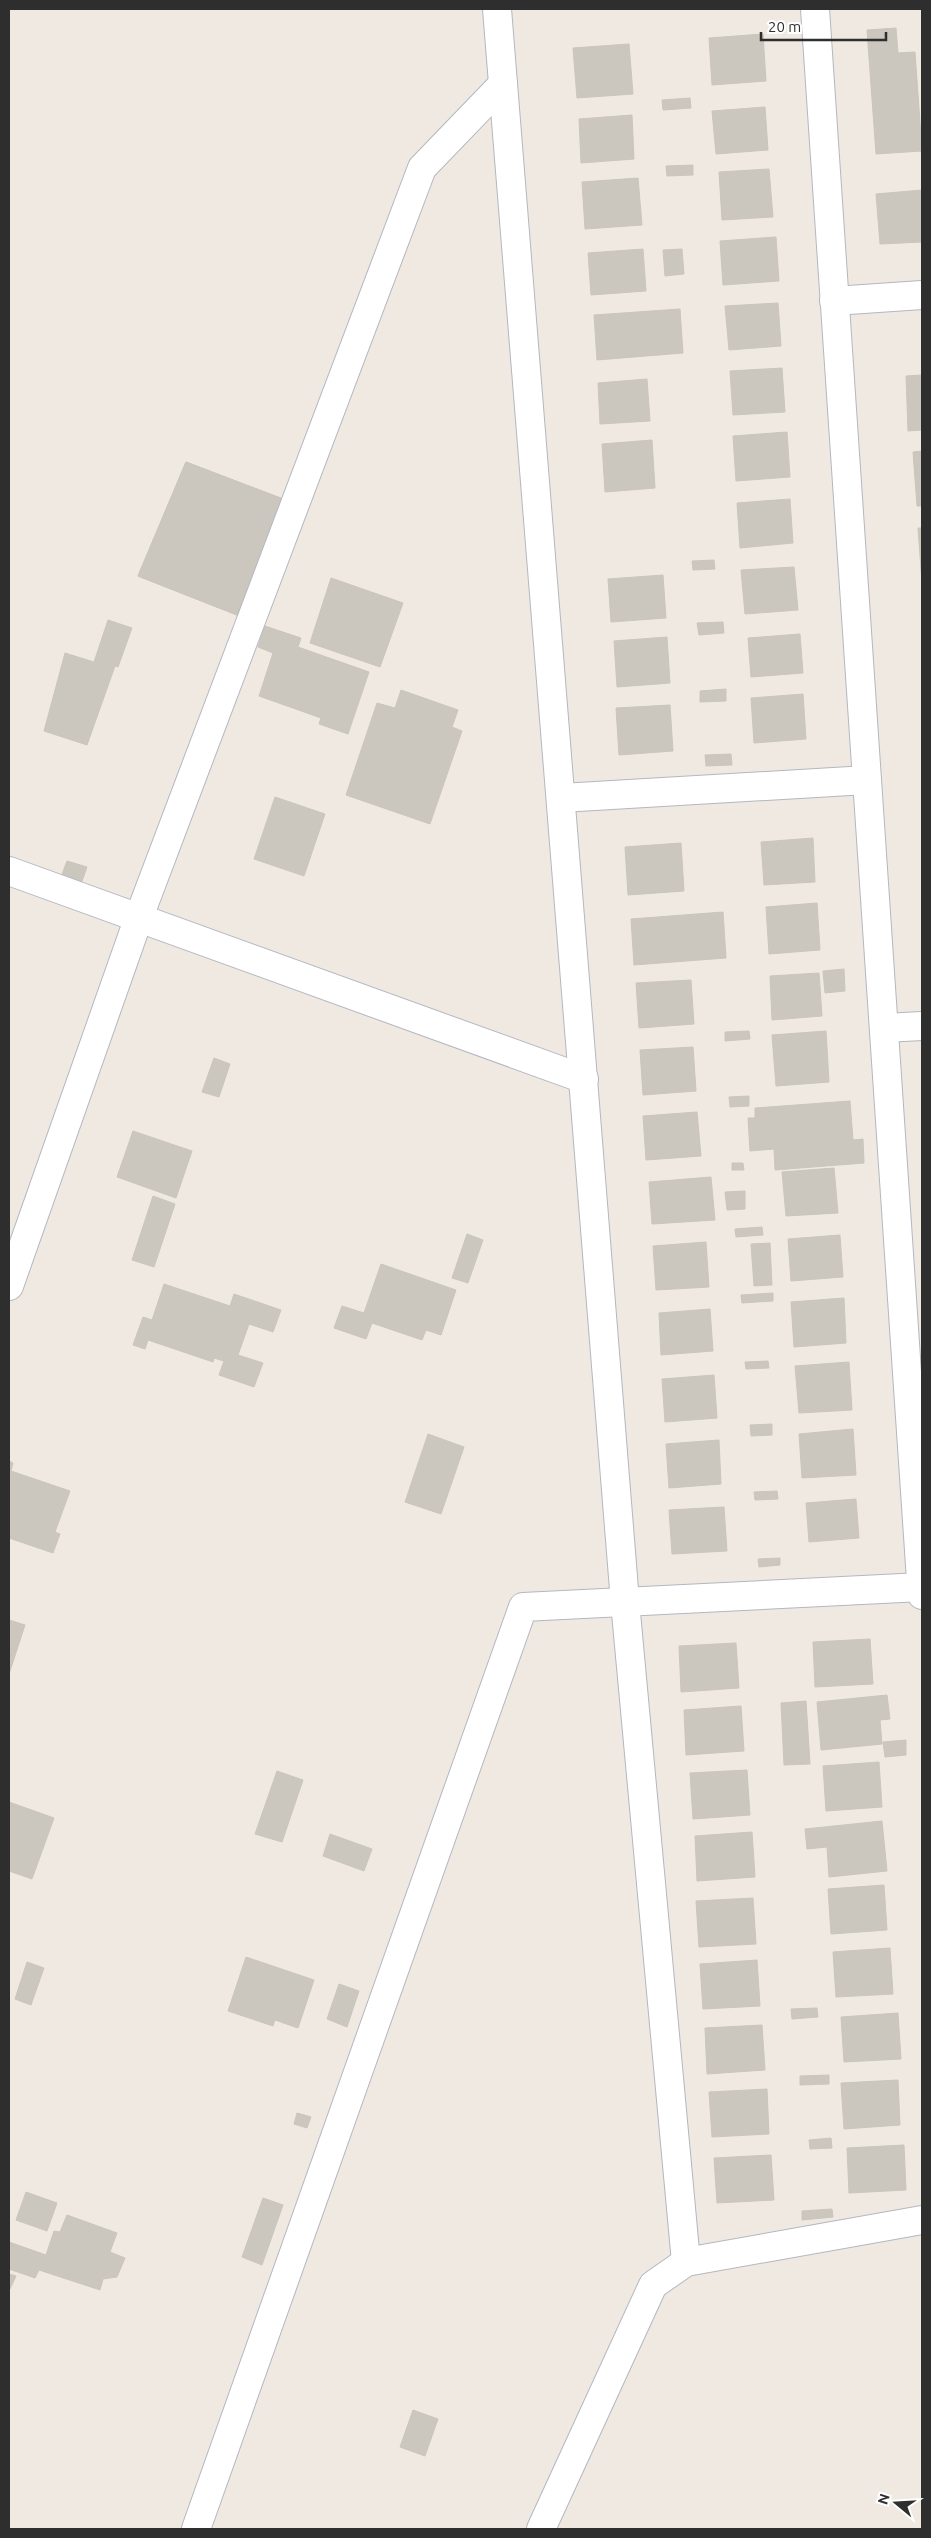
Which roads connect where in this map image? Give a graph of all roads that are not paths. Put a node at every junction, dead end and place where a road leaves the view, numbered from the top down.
1 (497, 9) edge
2 (815, 9) edge
3 (503, 84) junction
4 (922, 294) edge
5 (834, 301) junction
6 (867, 780) junction
7 (561, 798) junction
8 (9, 871) edge
9 (139, 918) junction
10 (922, 1026) edge
11 (884, 1028) junction
12 (584, 1078) junction
13 (9, 1286) edge
14 (922, 1587) edge
15 (922, 1595) edge
16 (626, 1602) junction
17 (922, 2220) edge
18 (686, 2262) junction
19 (196, 2529) edge
20 (541, 2529) edge

1 - 3 street
2 - 5 street
3 - 7 street
3 - 9 street
4 - 5 street
5 - 6 street
6 - 7 street
6 - 11 street
7 - 12 street
8 - 9 street
9 - 12 street
9 - 13 street
10 - 11 street
11 - 14 street
12 - 16 street
14 - 15 street
14 - 16 street
16 - 18 street
16 - 19 street
17 - 18 street
18 - 20 street

